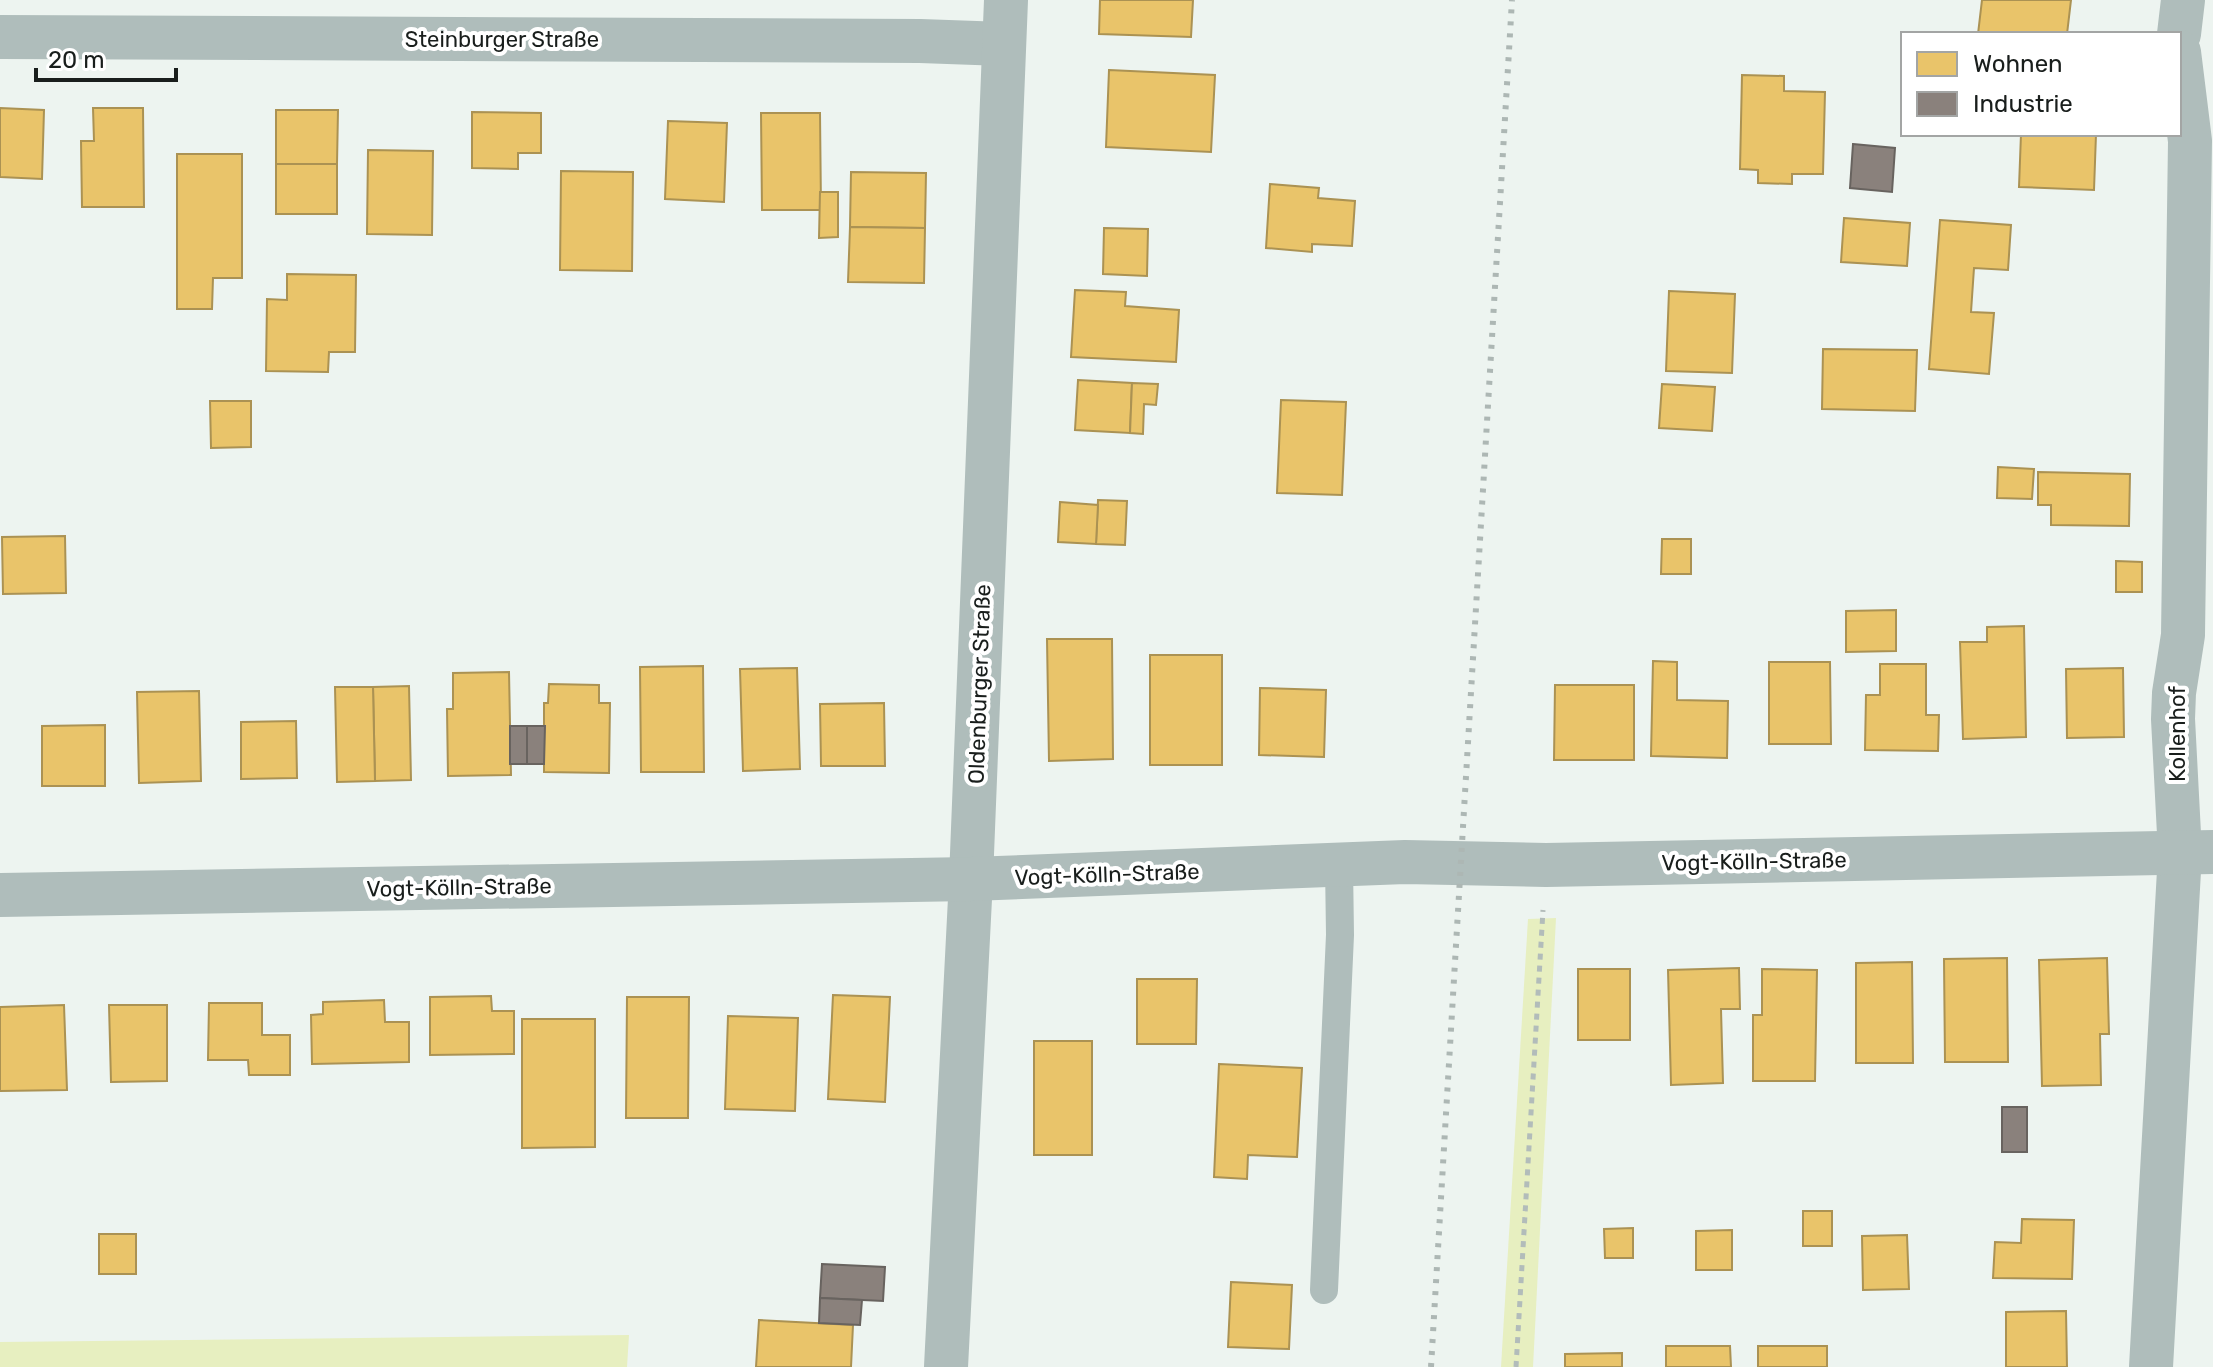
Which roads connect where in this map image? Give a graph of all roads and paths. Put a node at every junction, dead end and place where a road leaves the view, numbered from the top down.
1 (1006, 0) edge
2 (2183, 0) edge
3 (2179, 32) edge
4 (0, 37) edge
5 (1004, 44) junction
6 (2181, 68) edge
7 (2197, 853) edge
8 (1339, 865) junction
9 (1546, 865) junction
10 (971, 879) junction
11 (0, 895) edge
12 (1324, 1290) dead end
13 (946, 1367) edge
14 (1516, 1367) edge
15 (2151, 1367) edge

1 - 5 street, Oldenburger Straße
2 - 3 street
4 - 5 street, Steinburger Straße
5 - 10 street, Oldenburger Straße
6 - 7 street, Kollenhof
7 - 9 street, Vogt-Kölln-Straße
7 - 15 street, Kollenhof
8 - 9 street, Vogt-Kölln-Straße
8 - 10 street, Vogt-Kölln-Straße
8 - 12 lane
9 - 14 path
10 - 11 street, Vogt-Kölln-Straße
10 - 13 street, Oldenburger Straße

